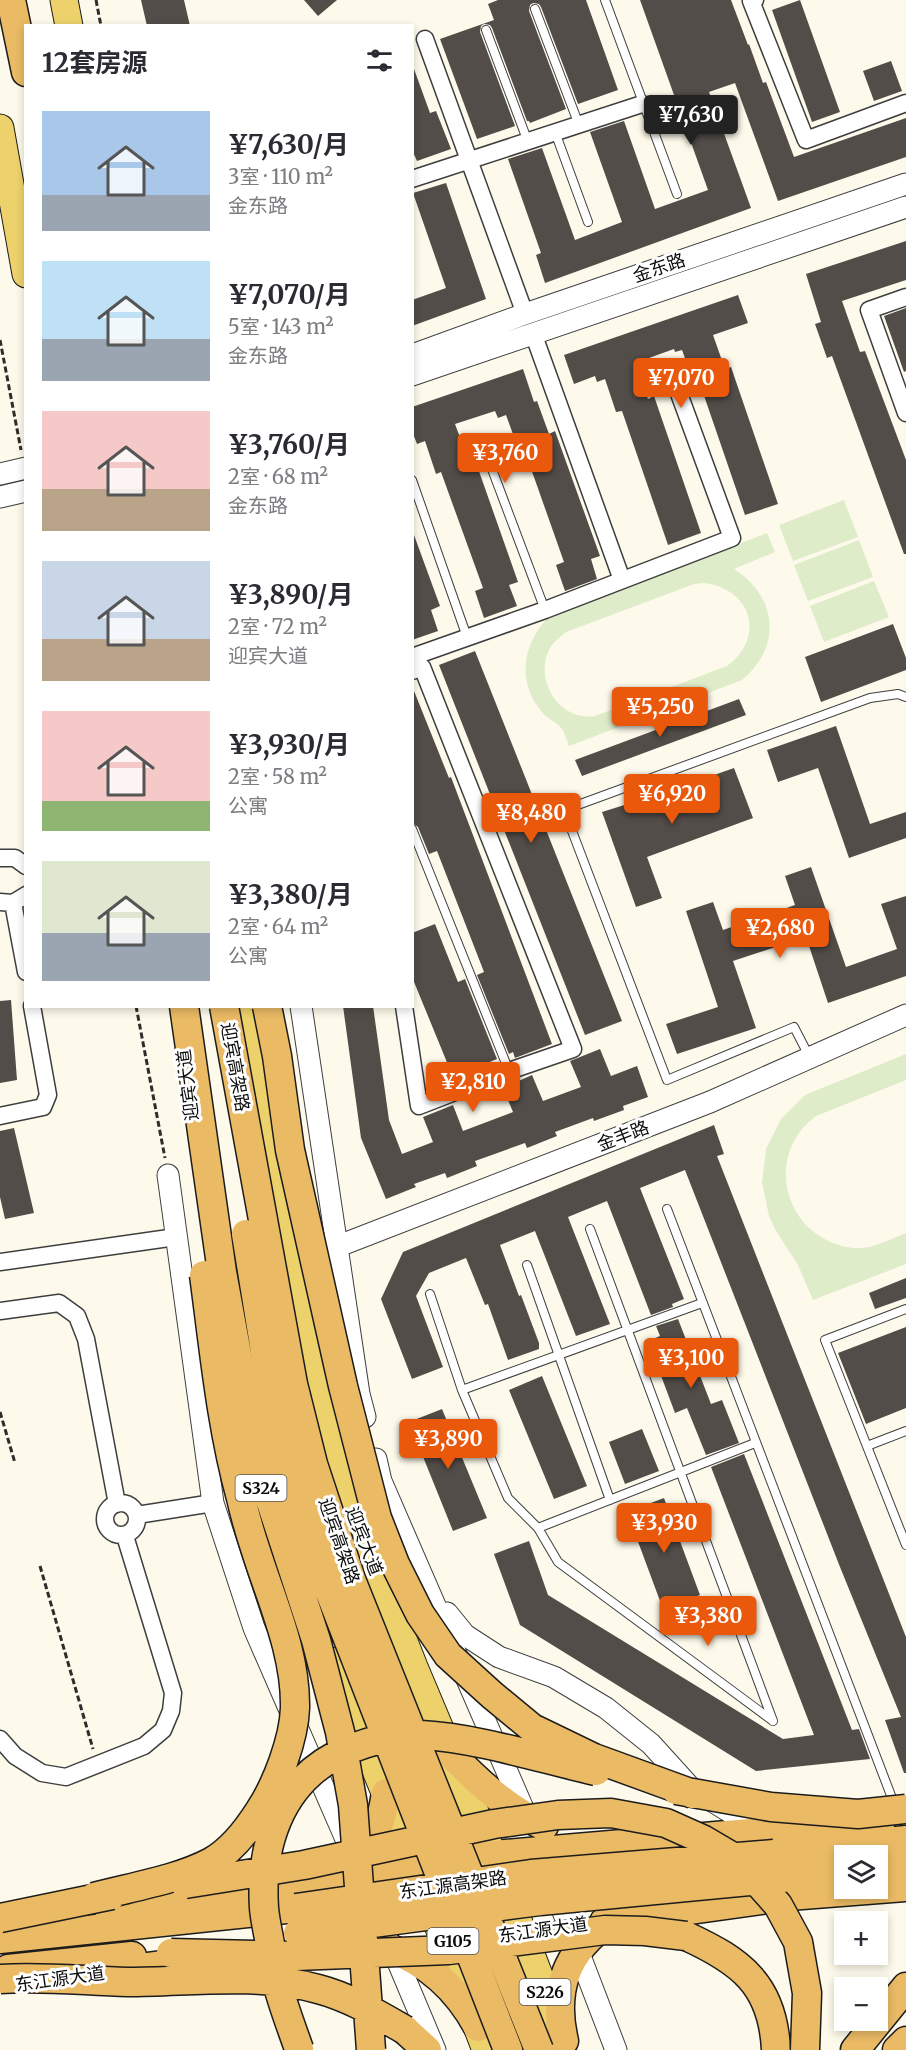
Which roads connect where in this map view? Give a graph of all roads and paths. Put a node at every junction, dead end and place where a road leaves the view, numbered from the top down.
1 (11, 0) edge
2 (31, 0) edge
3 (64, 0) edge
4 (96, 0) edge
5 (605, 0) edge
6 (755, 0) edge
7 (536, 9) dead end
8 (36, 24) edge
9 (69, 24) edge
10 (101, 24) edge
11 (486, 30) dead end
12 (425, 39) dead end
13 (24, 62) edge
14 (906, 102) edge
15 (642, 104) junction
16 (579, 125) junction
17 (0, 128) edge
18 (555, 132) junction
19 (528, 142) junction
20 (468, 160) junction
21 (414, 177) edge
22 (906, 184) edge
23 (676, 194) dead end
24 (906, 207) edge
25 (588, 222) dead end
26 (24, 263) edge
27 (906, 297) edge
28 (529, 323) junction
29 (0, 340) edge
30 (414, 354) edge
31 (670, 369) dead end
32 (414, 374) edge
33 (906, 413) edge
34 (481, 440) dead end
35 (24, 463) edge
36 (24, 468) edge
37 (0, 474) edge
38 (414, 486) edge
39 (24, 491) edge
40 (0, 497) edge
41 (622, 580) junction
42 (545, 610) junction
43 (467, 638) junction
44 (414, 656) edge
45 (414, 670) edge
46 (906, 697) edge
47 (414, 834) edge
48 (1, 853) edge
49 (24, 865) edge
50 (13, 900) edge
51 (24, 961) edge
52 (32, 1008) edge
53 (136, 1008) edge
54 (182, 1008) edge
55 (182, 1008) edge
56 (182, 1008) edge
57 (210, 1008) edge
58 (224, 1008) edge
59 (246, 1008) edge
60 (267, 1008) edge
61 (301, 1008) edge
62 (404, 1008) edge
63 (906, 1015) edge
64 (810, 1059) junction
65 (509, 1071) junction
66 (0, 1116) edge
67 (168, 1175) joint
68 (667, 1209) dead end
69 (590, 1229) dead end
70 (176, 1237) junction
71 (336, 1247) junction
72 (0, 1262) edge
73 (527, 1265) dead end
74 (430, 1294) dead end
75 (702, 1303) junction
76 (906, 1309) edge
77 (0, 1311) edge
78 (627, 1330) junction
79 (558, 1355) junction
80 (462, 1390) junction
81 (0, 1412) edge
82 (906, 1431) edge
83 (755, 1443) junction
84 (867, 1446) junction
85 (15, 1463) dead end
86 (681, 1474) junction
87 (610, 1500) junction
88 (213, 1503) junction
89 (117, 1504) junction
90 (137, 1515) junction
91 (538, 1528) junction
92 (124, 1536) junction
93 (906, 1545) edge
94 (40, 1566) dead end
95 (432, 1597) junction
96 (0, 1739) edge
97 (450, 1753) junction
98 (97, 1766) junction
99 (386, 1793) junction
100 (693, 1794) junction
101 (526, 1816) junction
102 (905, 1824) edge
103 (762, 1832) junction
104 (592, 1847) junction
105 (540, 1851) junction
106 (493, 1855) junction
107 (906, 1864) edge
108 (888, 1866) edge
109 (416, 1868) junction
110 (358, 1869) junction
111 (834, 1872) edge
112 (906, 1887) edge
113 (94, 1897) junction
114 (0, 1911) edge
115 (0, 1918) edge
116 (523, 1934) junction
117 (0, 1939) edge
118 (573, 1939) junction
119 (446, 1942) junction
120 (387, 1946) junction
121 (171, 1953) junction
122 (0, 1970) edge
123 (0, 1979) edge
124 (0, 1987) edge
125 (906, 1987) edge
126 (482, 2039) edge
127 (906, 2041) edge
128 (554, 2048) edge
129 (299, 2050) edge
130 (371, 2050) edge
131 (427, 2050) edge
132 (435, 2050) edge
133 (508, 2050) edge
134 (616, 2050) edge
135 (776, 2050) edge
136 (805, 2050) edge
137 (855, 2050) edge
138 (897, 2050) edge

1 - 13 highway
2 - 8 highway
3 - 9 main road
4 - 10 path
5 - 15 lane
6 - 14 street
7 - 16 lane
11 - 19 lane
12 - 20 street
15 - 16 street
15 - 23 lane
16 - 18 street
17 - 26 main road
18 - 19 street
18 - 25 lane
19 - 20 street
20 - 21 street
20 - 28 street
22 - 28 street, 金东路
24 - 28 street, 金东路
27 - 33 street
28 - 30 street, 金东路
28 - 32 street, 金东路
28 - 41 street
29 - 35 path
31 - 41 street
34 - 42 lane
36 - 37 street
38 - 43 lane
39 - 40 street
41 - 42 street
42 - 43 street
43 - 44 street
45 - 65 street
46 - 64 lane
47 - 65 lane
48 - 49 street
50 - 51 street
52 - 66 street
53 - 67 path
54 - 99 main road, 迎宾大道 / S324
55 - 113 highway, bridge
56 - 130 highway, bridge
57 - 133 highway, 迎宾高架路, bridge
58 - 128 highway, 迎宾高架路, bridge
59 - 97 main road, 迎宾大道
60 - 100 highway, bridge
61 - 71 street
62 - 65 street
63 - 64 street, 金丰路
64 - 71 street, 金丰路
67 - 70 street
68 - 75 lane
69 - 78 lane
70 - 72 street
70 - 88 street
71 - 95 street
73 - 79 lane
74 - 80 lane
75 - 78 lane
75 - 83 lane
76 - 84 lane
77 - 89 street
78 - 79 lane
78 - 86 lane
79 - 80 lane
79 - 87 lane
80 - 91 lane
81 - 85 path
82 - 84 lane
83 - 86 lane
83 - 102 lane
84 - 93 lane
86 - 87 lane
86 - 91 lane
87 - 91 lane
88 - 90 street
88 - 110 street
89 - 90 street
89 - 92 street
90 - 92 street
92 - 98 street
94 - 98 path
95 - 101 street
95 - 103 street
96 - 98 street
97 - 101 highway
97 - 106 main road, 迎宾大道
99 - 109 main road, 迎宾大道 / S324
99 - 110 highway
100 - 102 highway, bridge
100 - 129 highway, bridge
101 - 104 highway
101 - 105 street
102 - 103 highway
102 - 117 highway, 东江源高架路, bridge
103 - 104 highway
104 - 105 highway
105 - 106 highway
105 - 118 street
106 - 109 highway
106 - 116 main road, 迎宾大道
107 - 108 highway
109 - 110 highway
109 - 119 main road, 迎宾大道 / S324
110 - 114 highway
110 - 120 street
111 - 121 highway, 东江源高架路, bridge
112 - 118 highway, 东江源大道 / G105
113 - 115 highway, bridge
113 - 136 highway, bridge
116 - 118 highway, 东江源大道 / G105
116 - 119 highway, 东江源大道 / G105
116 - 128 main road, 迎宾大道 / S226
118 - 128 highway
118 - 134 street
119 - 120 highway, 东江源大道 / G105
119 - 126 main road, 迎宾大道
120 - 124 highway, 东江源大道 / G105
120 - 126 highway
120 - 132 street
121 - 122 highway, 东江源高架路
121 - 135 highway, bridge
123 - 131 highway, bridge
125 - 137 highway
127 - 138 highway

